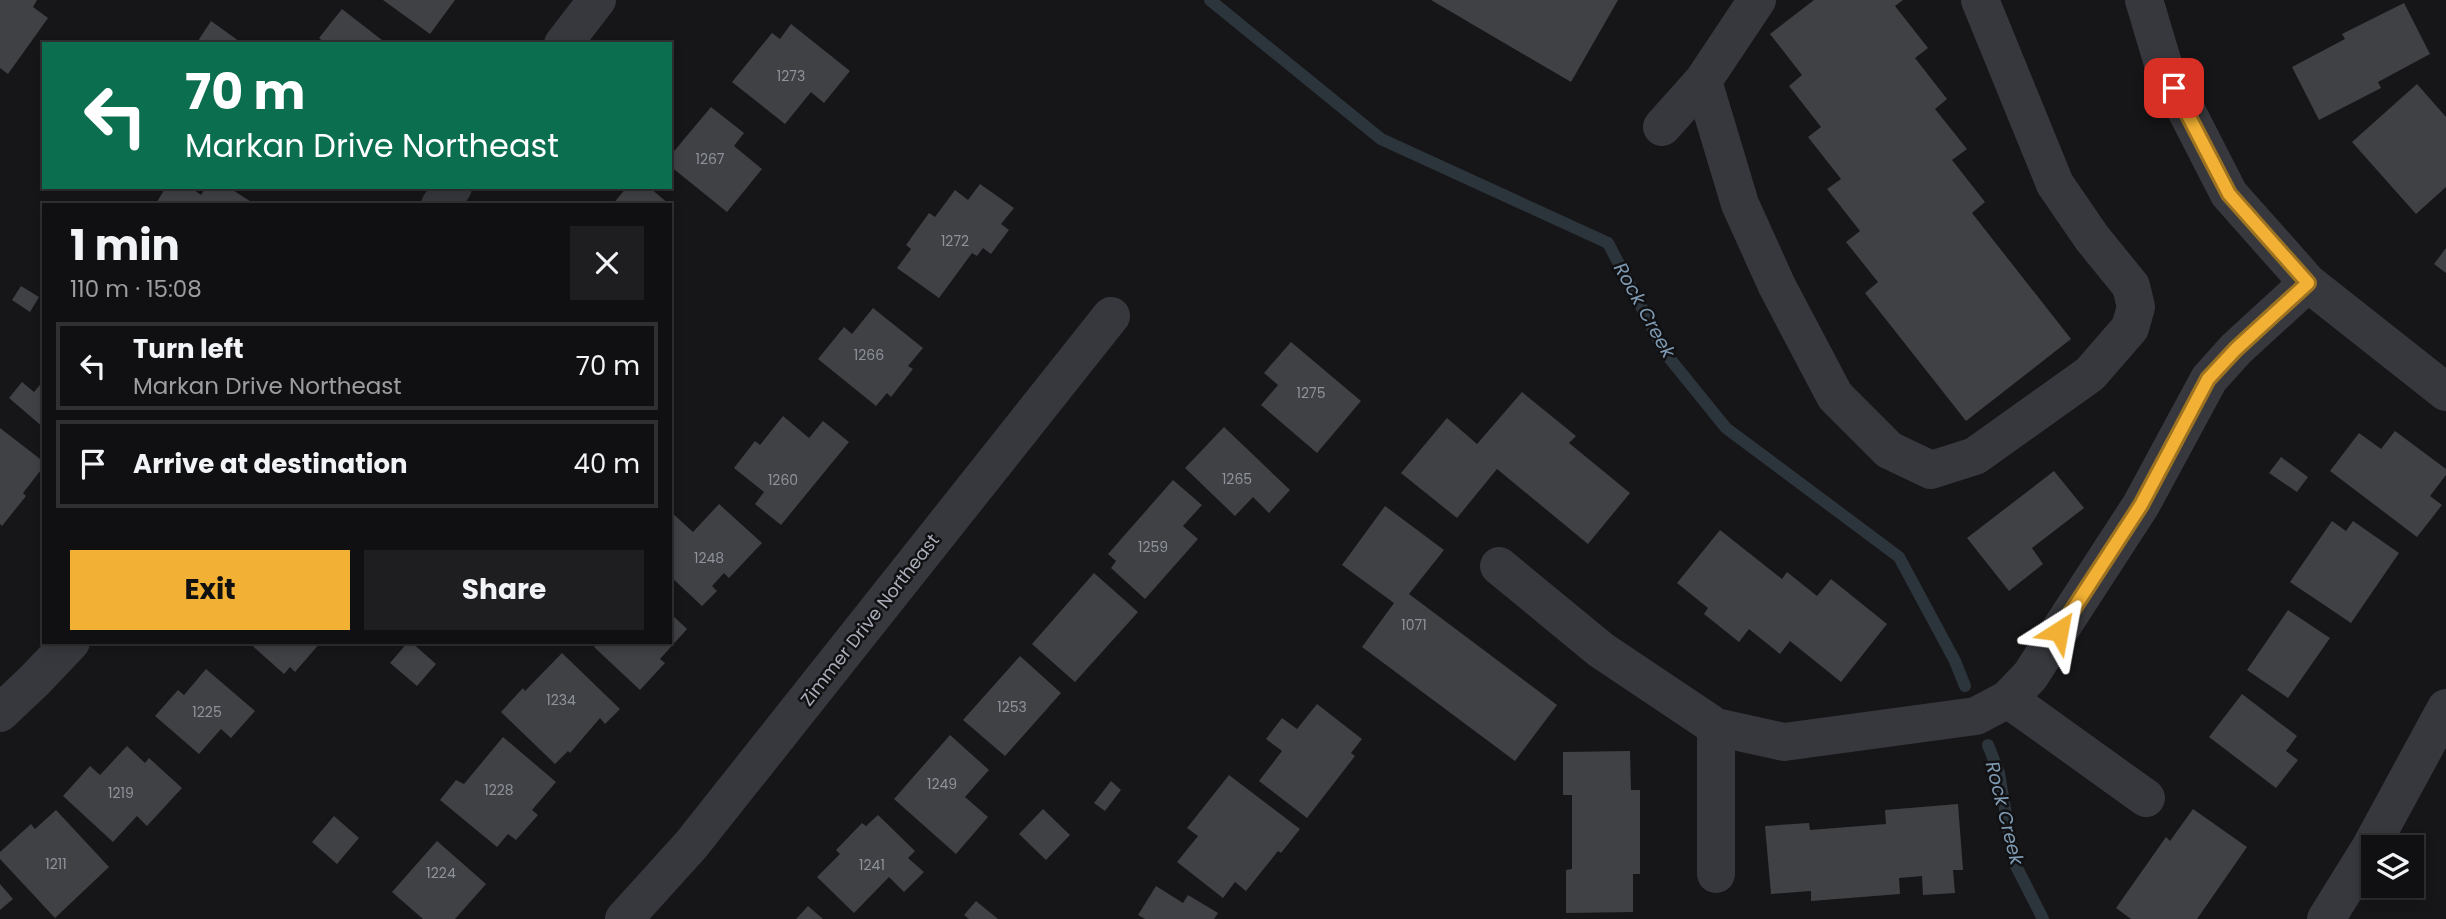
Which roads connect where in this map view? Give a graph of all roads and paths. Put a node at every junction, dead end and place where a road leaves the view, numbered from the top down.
1 (597, 0) edge
2 (1757, 0) edge
3 (1980, 0) edge
4 (2144, 0) edge
5 (565, 42) edge
6 (1703, 81) junction
7 (1662, 127) dead end
8 (2308, 283) junction
9 (1111, 316) dead end
10 (2446, 392) edge
11 (1499, 566) dead end
12 (69, 644) edge
13 (2008, 699) junction
14 (2446, 708) edge
15 (0, 713) edge
16 (1716, 727) junction
17 (2146, 798) dead end
18 (1716, 874) dead end
19 (624, 919) edge
20 (2326, 919) edge

1 - 5 street
2 - 6 street
3 - 6 street
4 - 8 street
6 - 7 street
8 - 10 street
8 - 13 street
9 - 19 street, Zimmer Drive Northeast
11 - 16 street
12 - 15 street
13 - 16 street
13 - 17 street
14 - 20 street
16 - 18 street

